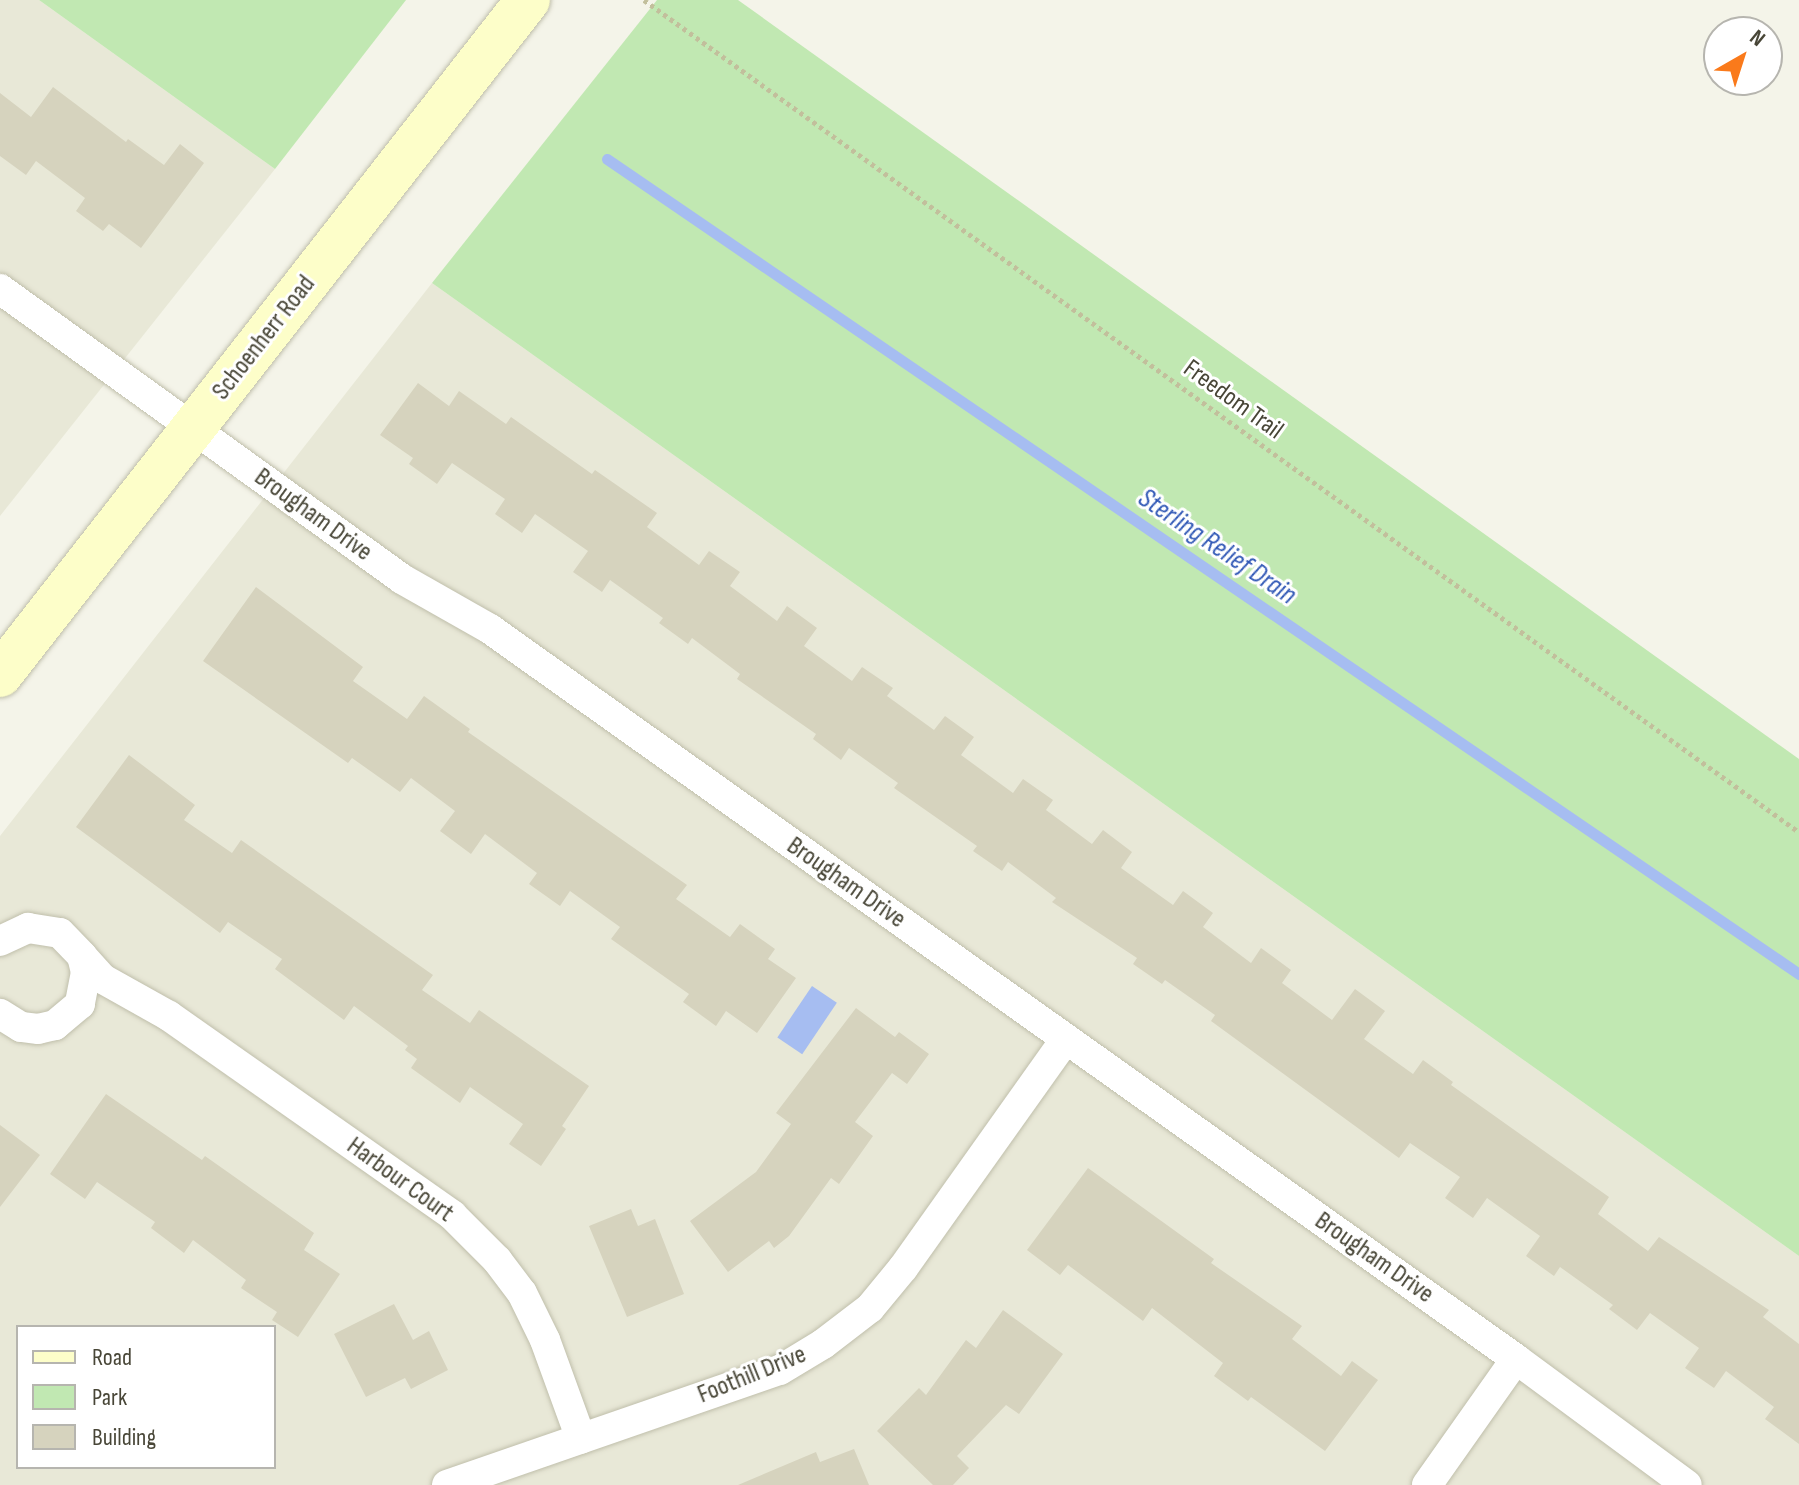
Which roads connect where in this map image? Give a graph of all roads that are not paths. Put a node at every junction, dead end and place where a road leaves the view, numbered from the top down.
1 (528, 0) edge
2 (0, 289) edge
3 (193, 428) junction
4 (0, 675) edge
5 (0, 941) edge
6 (82, 956) junction
7 (132, 997) junction
8 (0, 1014) edge
9 (70, 1016) junction
10 (1066, 1039) junction
11 (1516, 1359) junction
12 (581, 1439) junction
13 (447, 1485) edge
14 (1427, 1485) edge
15 (1687, 1485) edge

1 - 3 main road, Schoenherr Road
2 - 3 street, Brougham Drive
3 - 4 main road, Schoenherr Road
3 - 10 street, Brougham Drive
5 - 6 street, Harbour Court
6 - 7 street, Harbour Court
6 - 9 street
7 - 9 street
7 - 12 street, Harbour Court
8 - 9 street
10 - 11 street, Brougham Drive
10 - 12 street, Foothill Drive
11 - 14 street
11 - 15 street, Brougham Drive
12 - 13 street, Foothill Drive

